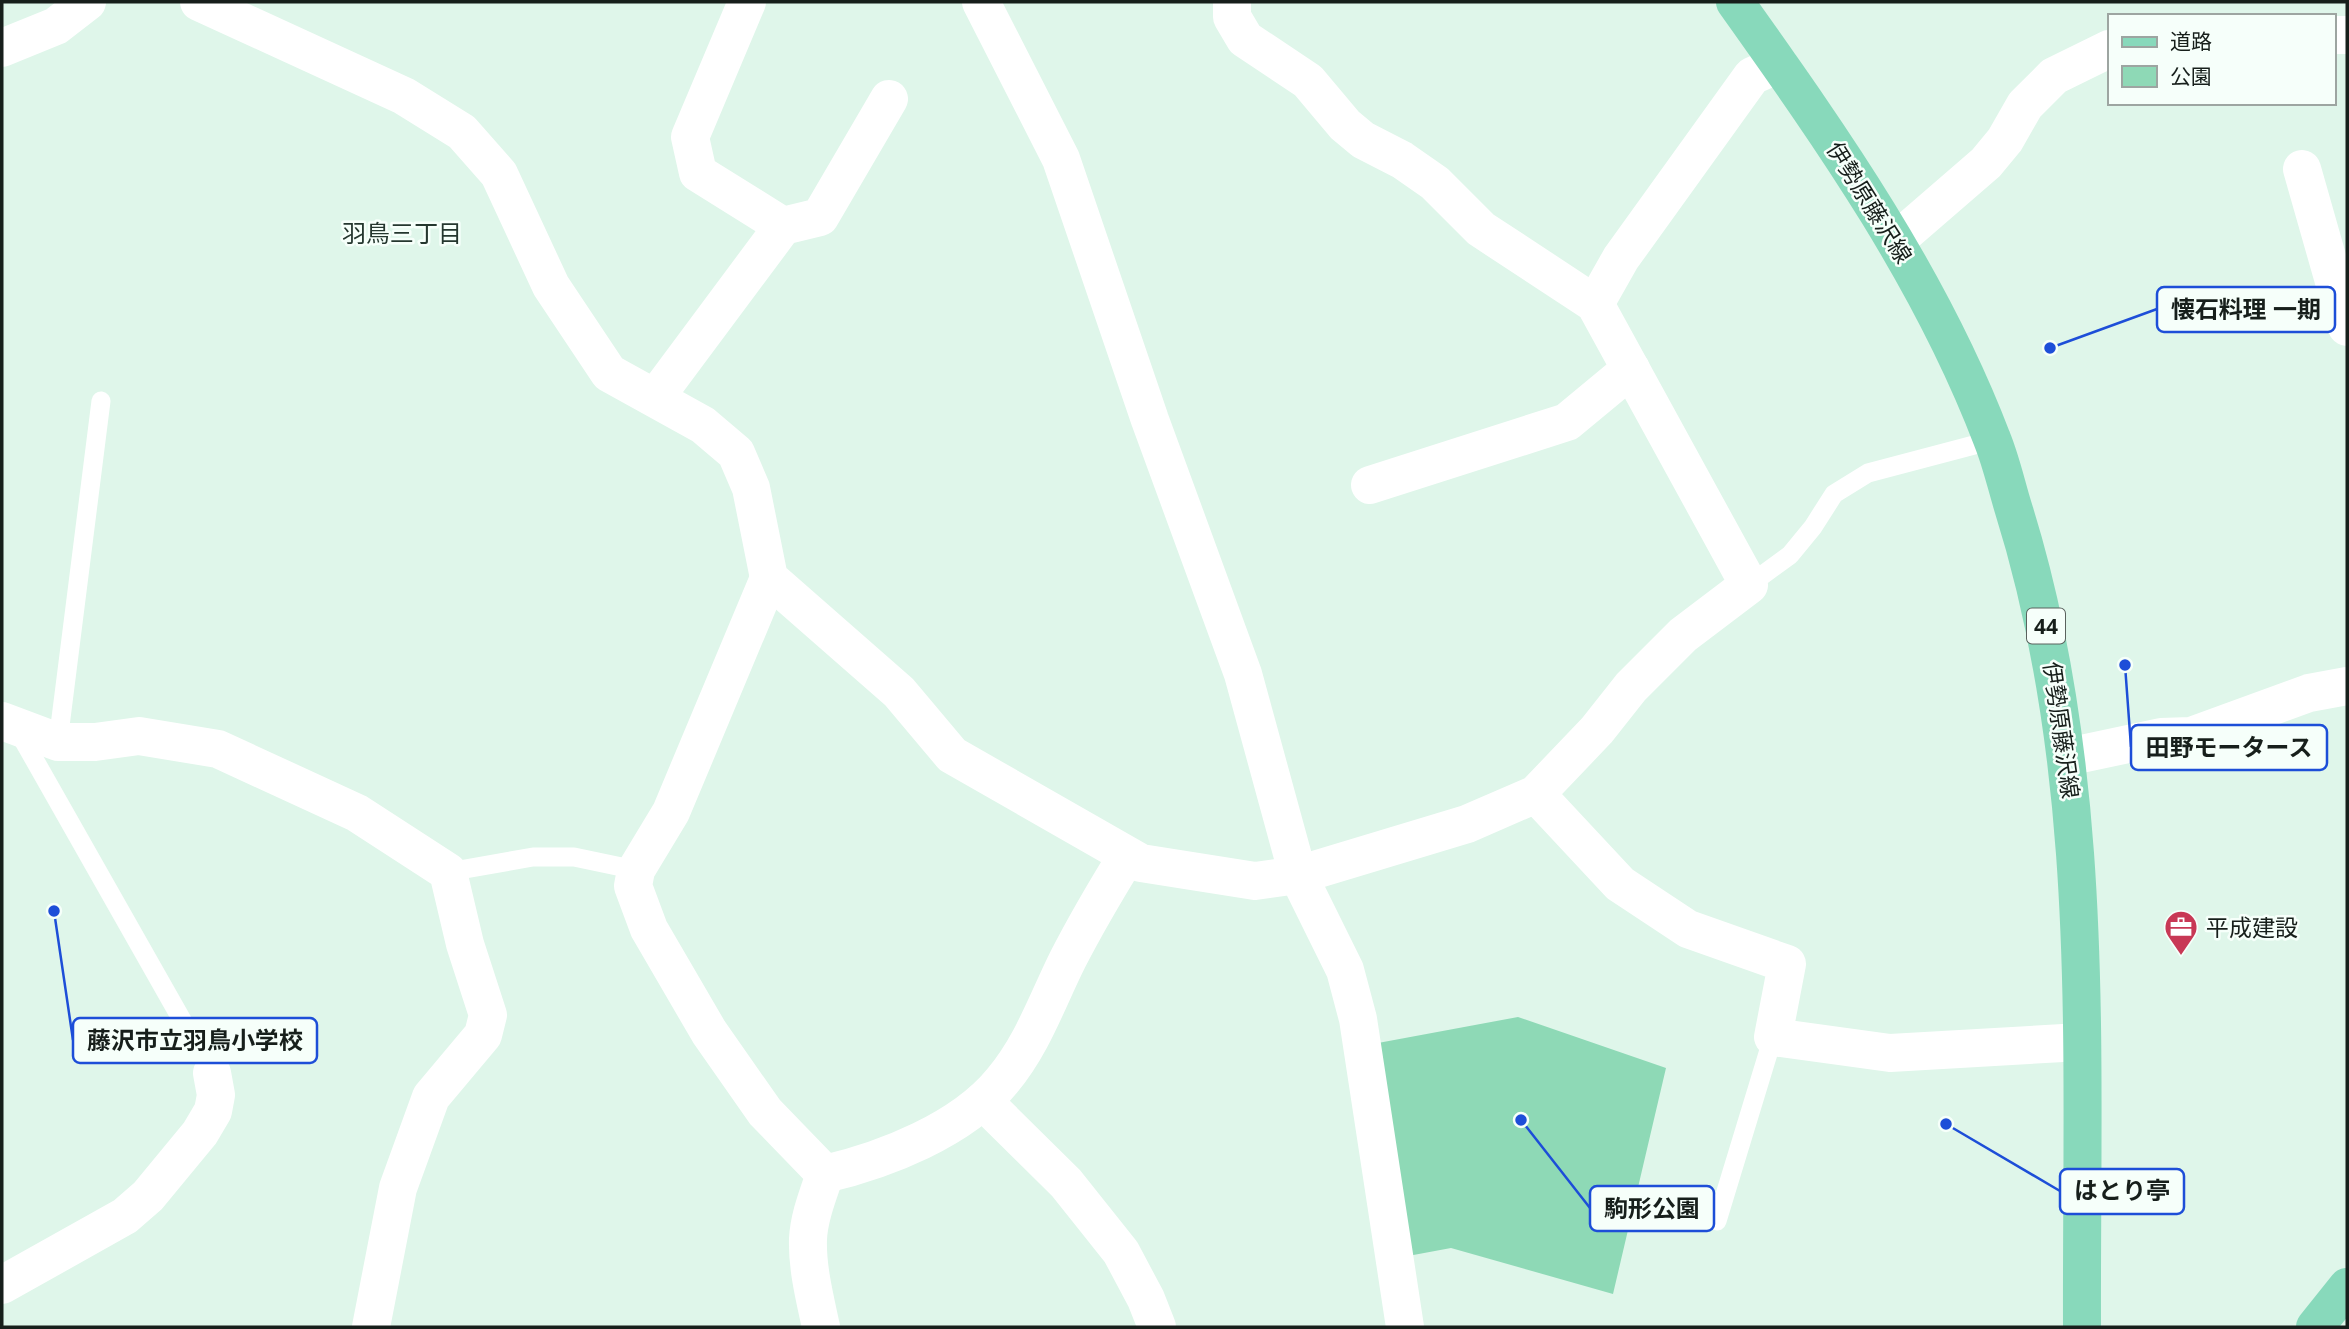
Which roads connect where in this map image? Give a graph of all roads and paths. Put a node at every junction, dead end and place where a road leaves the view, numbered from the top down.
1 (87, 2) edge
2 (199, 2) edge
3 (747, 2) edge
4 (981, 2) edge
5 (1232, 2) edge
6 (1735, 2) edge
7 (2, 48) edge
8 (2108, 49) edge
9 (1779, 64) junction
10 (889, 99) dead end
11 (2302, 169) dead end
12 (783, 226) junction
13 (1896, 240) junction
14 (1595, 304) junction
15 (2347, 327) edge
16 (1631, 369) junction
17 (655, 398) junction
18 (101, 401) dead end
19 (1993, 440) junction
20 (1370, 485) dead end
21 (769, 578) junction
22 (1749, 585) junction
23 (2347, 685) edge
24 (9, 725) edge
25 (58, 742) junction
26 (2067, 757) junction
27 (1536, 794) junction
28 (1126, 856) junction
29 (635, 870) junction
30 (448, 872) junction
31 (1298, 875) junction
32 (1773, 1037) junction
33 (2081, 1042) junction
34 (212, 1073) joint
35 (983, 1101) junction
36 (825, 1174) junction
37 (1717, 1221) dead end
38 (2, 1284) edge
39 (2347, 1287) edge
40 (372, 1327) edge
41 (821, 1327) edge
42 (1157, 1327) edge
43 (1405, 1327) edge
44 (2082, 1327) edge
45 (2315, 1327) edge

1 - 7 street
2 - 17 street
3 - 12 street
4 - 31 street
5 - 14 street
6 - 9 main road, 伊勢原藤沢線 / 44
8 - 13 street
9 - 13 main road, 伊勢原藤沢線 / 44
9 - 14 street
10 - 12 street
11 - 15 street
12 - 17 street
13 - 19 main road, 伊勢原藤沢線 / 44
14 - 16 street
16 - 20 street
16 - 22 street
17 - 21 street
18 - 25 lane
19 - 22 lane
19 - 26 main road, 伊勢原藤沢線 / 44
21 - 28 street
21 - 29 street
22 - 27 street
23 - 26 street
24 - 25 street
24 - 34 lane
25 - 30 street
26 - 33 main road, 伊勢原藤沢線 / 44
27 - 31 street
27 - 32 street
28 - 31 street
28 - 35 street
29 - 30 lane
29 - 36 street
30 - 40 street
31 - 43 street
32 - 33 street
32 - 37 lane
33 - 44 main road, 伊勢原藤沢線 / 44
34 - 38 street
35 - 36 street
35 - 42 street
36 - 41 street
39 - 45 main road

